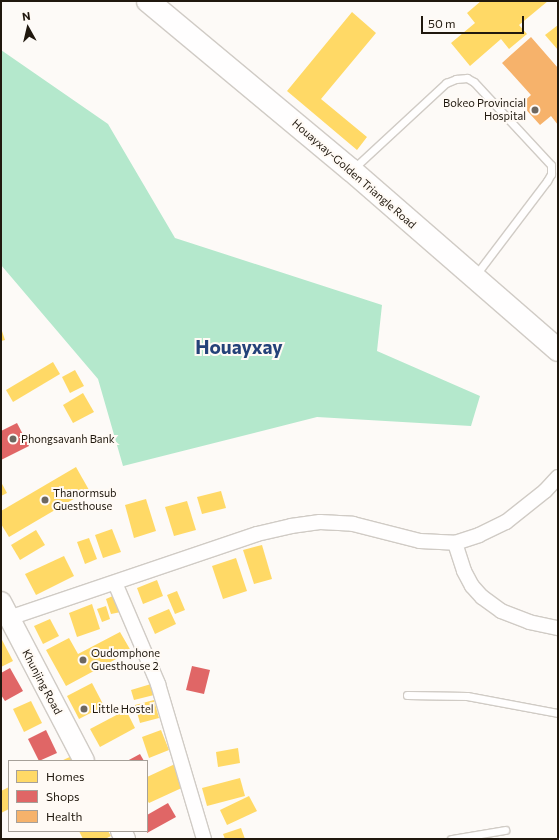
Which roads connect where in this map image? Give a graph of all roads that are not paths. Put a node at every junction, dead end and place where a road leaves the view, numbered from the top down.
1 (148, 1) edge
2 (351, 170) junction
3 (558, 172) edge
4 (551, 174) junction
5 (474, 278) junction
6 (558, 350) edge
7 (558, 477) edge
8 (455, 542) junction
9 (115, 583) junction
10 (5, 614) edge
11 (558, 628) edge
12 (407, 695) dead end
13 (558, 713) edge
14 (83, 760) edge
15 (505, 830) dead end
16 (204, 839) edge
17 (450, 839) edge

1 - 2 main road, Houayxay-Golden Triangle Road
2 - 4 lane
2 - 5 main road, Houayxay-Golden Triangle Road
3 - 4 lane
4 - 5 lane
5 - 6 main road, Houayxay-Golden Triangle Road
7 - 8 street
8 - 9 street
8 - 11 street
9 - 10 street
9 - 16 street
10 - 14 main road, Khunjing Road
12 - 13 lane
15 - 17 lane

